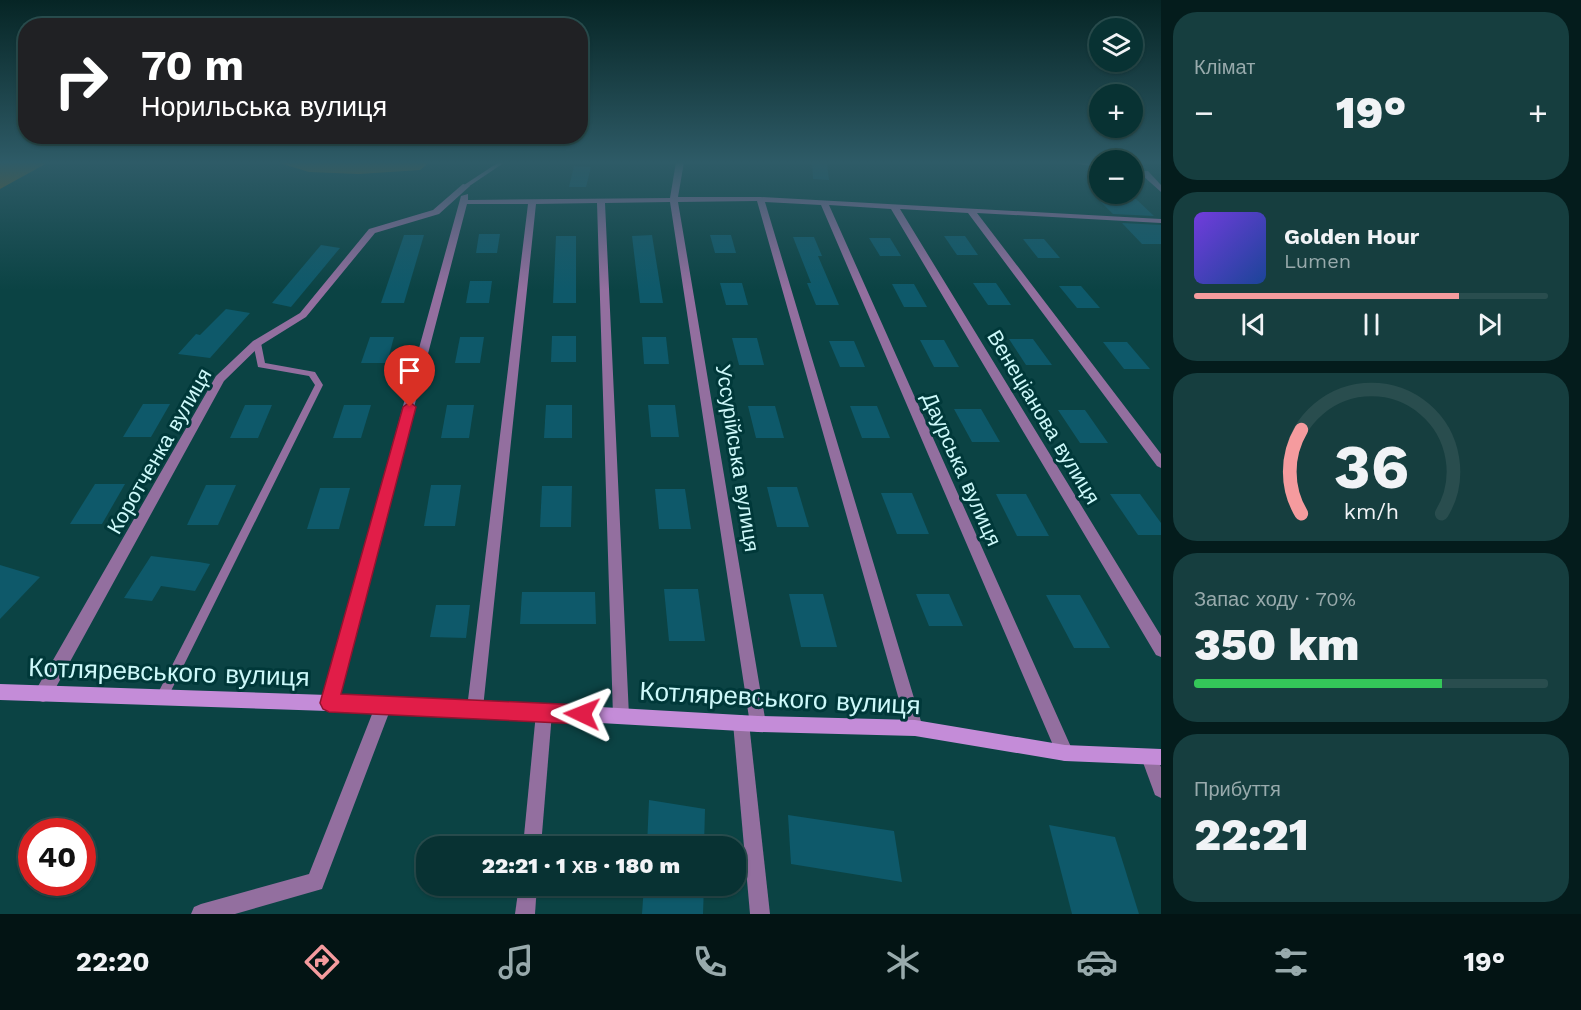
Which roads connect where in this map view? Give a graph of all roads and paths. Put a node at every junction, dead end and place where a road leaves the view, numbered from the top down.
1 (444, 205) edge
2 (464, 205) edge
3 (531, 205) edge
4 (601, 205) edge
5 (675, 205) edge
6 (762, 205) edge
7 (825, 205) edge
8 (885, 205) edge
9 (893, 205) junction
10 (971, 211) junction
11 (1161, 221) edge
12 (257, 343) junction
13 (1161, 463) edge
14 (1161, 650) edge
15 (0, 692) edge
16 (43, 694) junction
17 (162, 697) junction
18 (329, 703) junction
19 (384, 705) junction
20 (475, 708) junction
21 (544, 713) junction
22 (621, 716) junction
23 (749, 723) junction
24 (915, 728) junction
25 (1065, 753) junction
26 (1155, 757) edge
27 (1161, 789) edge
28 (533, 836) edge
29 (527, 896) edge
30 (201, 914) edge
31 (525, 914) edge
32 (760, 914) edge

1 - 12 street, Коротченка вулиця
2 - 18 street
3 - 20 street
4 - 22 street
5 - 23 street, Уссурійська вулиця
6 - 24 street
7 - 25 street, Даурська вулиця
8 - 9 street
9 - 10 street
9 - 14 street, Венеціанова вулиця
10 - 11 street
10 - 13 street
12 - 16 street, Коротченка вулиця
12 - 17 lane
15 - 16 street, Котляревського вулиця
16 - 17 street, Котляревського вулиця
17 - 18 street, Котляревського вулиця
18 - 19 street, Котляревського вулиця
19 - 20 street, Котляревського вулиця
19 - 30 street
20 - 21 street, Котляревського вулиця
21 - 22 street, Котляревського вулиця
21 - 28 street
22 - 23 street, Котляревського вулиця
23 - 24 street, Котляревського вулиця
23 - 32 street, Уссурійська вулиця
24 - 25 street, Котляревського вулиця
25 - 26 street, Котляревського вулиця
26 - 27 street
29 - 31 street

